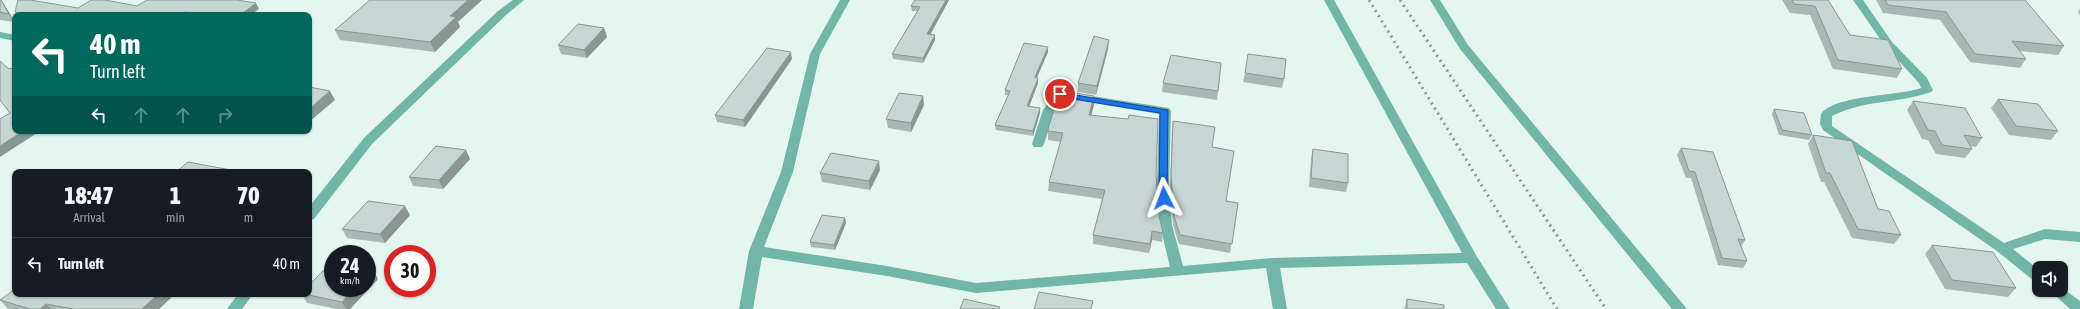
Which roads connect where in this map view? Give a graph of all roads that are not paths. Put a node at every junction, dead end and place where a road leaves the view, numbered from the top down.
1 (519, 0) edge
2 (845, 0) edge
3 (1329, 0) edge
4 (1435, 0) edge
5 (1858, 0) edge
6 (0, 35) edge
7 (12, 37) edge
8 (1038, 144) dead end
9 (312, 212) edge
10 (2080, 237) edge
11 (2002, 248) junction
12 (756, 251) junction
13 (1471, 258) junction
14 (1272, 263) junction
15 (1178, 271) junction
16 (2032, 272) edge
17 (244, 297) edge
18 (2065, 297) edge
19 (234, 309) edge
20 (746, 309) edge
21 (1280, 309) edge
22 (1503, 309) edge
23 (1680, 309) edge
24 (2080, 309) edge

1 - 9 street
2 - 12 street
3 - 13 street
4 - 23 street
5 - 11 street
6 - 7 street
8 - 15 street
10 - 11 street
11 - 16 street
12 - 15 street
12 - 20 street
13 - 14 street
13 - 22 street
14 - 15 street
14 - 21 street
17 - 19 street
18 - 24 street

